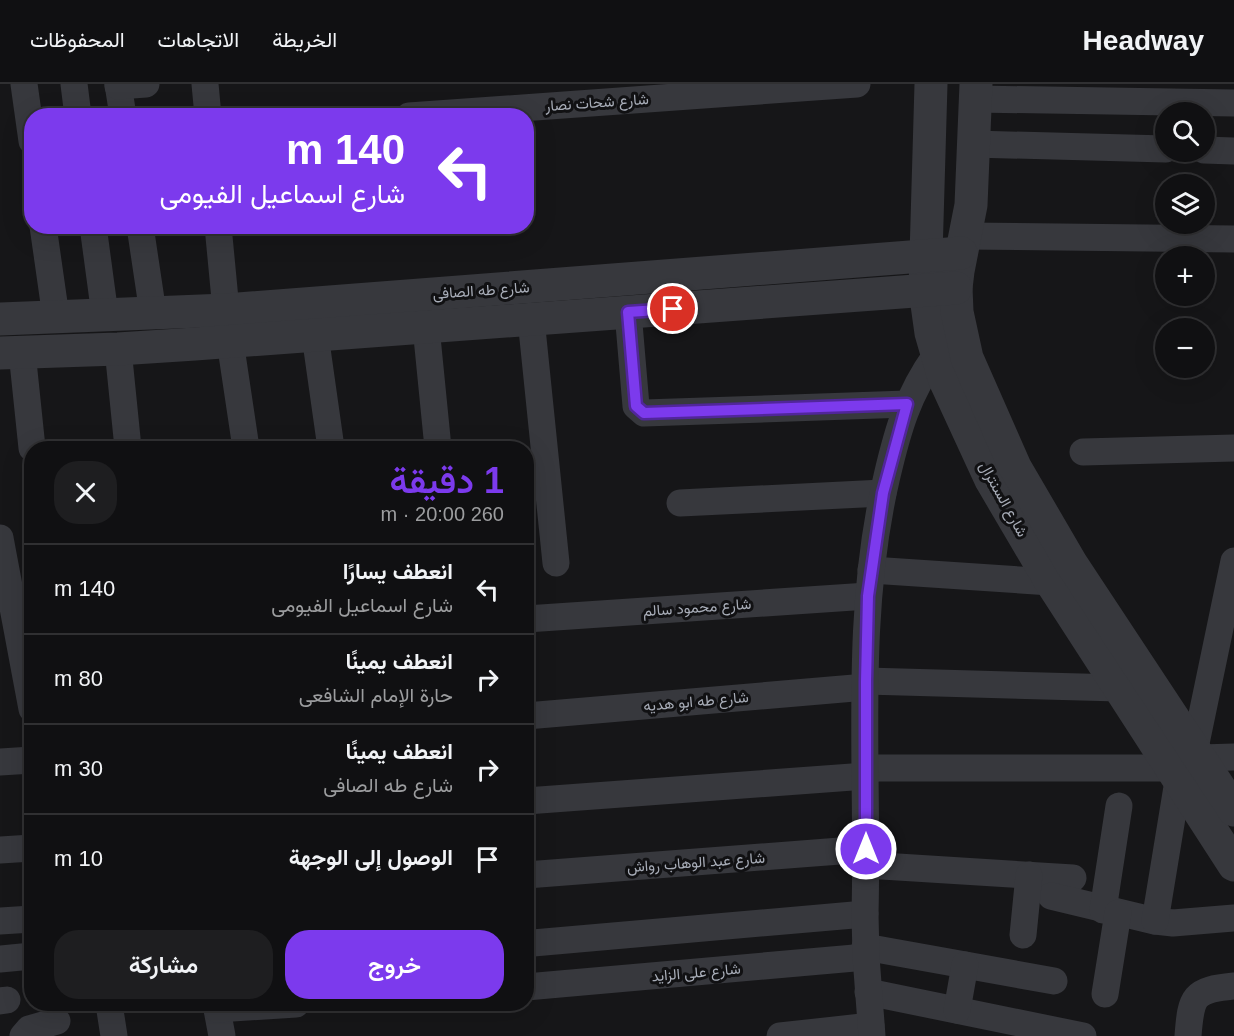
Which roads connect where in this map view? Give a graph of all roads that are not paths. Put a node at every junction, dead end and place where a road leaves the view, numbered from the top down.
1 (24, 84) edge
2 (74, 84) edge
3 (146, 84) edge
4 (205, 84) edge
5 (857, 84) edge
6 (931, 84) edge
7 (118, 85) edge
8 (976, 91) edge
9 (1234, 103) edge
10 (27, 108) edge
11 (77, 108) edge
12 (122, 108) edge
13 (207, 108) edge
14 (521, 108) edge
15 (974, 144) junction
16 (1155, 149) edge
17 (1215, 150) edge
18 (1234, 151) edge
19 (45, 234) edge
20 (94, 234) edge
21 (141, 234) edge
22 (219, 234) edge
23 (1234, 239) edge
24 (963, 244) junction
25 (924, 255) junction
26 (941, 289) junction
27 (190, 311) junction
28 (628, 312) junction
29 (153, 313) junction
30 (105, 315) junction
31 (56, 317) junction
32 (531, 319) junction
33 (0, 320) edge
34 (228, 325) junction
35 (426, 327) junction
36 (315, 335) junction
37 (195, 344) junction
38 (118, 349) junction
39 (11, 352) edge
40 (936, 355) junction
41 (907, 404) junction
42 (30, 441) edge
43 (127, 441) edge
44 (245, 441) edge
45 (330, 441) edge
46 (437, 441) edge
47 (1234, 448) edge
48 (1083, 452) dead end
49 (883, 493) junction
50 (680, 503) dead end
51 (0, 538) edge
52 (1234, 561) edge
53 (556, 563) dead end
54 (1051, 582) junction
55 (869, 583) junction
56 (1229, 606) edge
57 (534, 618) edge
58 (24, 666) edge
59 (1222, 676) edge
60 (866, 684) junction
61 (1119, 688) junction
62 (534, 715) edge
63 (1198, 753) junction
64 (1234, 757) edge
65 (24, 760) edge
66 (0, 762) edge
67 (866, 772) junction
68 (1174, 775) junction
69 (534, 800) edge
70 (1119, 806) dead end
71 (1234, 810) edge
72 (24, 848) edge
73 (0, 850) edge
74 (866, 857) junction
75 (1234, 865) edge
76 (534, 875) edge
77 (1029, 875) junction
78 (1073, 878) dead end
79 (1051, 896) dead end
80 (1111, 911) junction
81 (865, 914) junction
82 (1234, 918) edge
83 (24, 920) edge
84 (0, 921) edge
85 (1155, 921) junction
86 (1023, 935) dead end
87 (534, 943) edge
88 (866, 952) junction
89 (24, 957) edge
90 (0, 959) edge
91 (964, 965) junction
92 (1054, 981) dead end
93 (534, 986) edge
94 (1234, 986) edge
95 (868, 992) junction
96 (1105, 994) dead end
97 (957, 1010) junction
98 (110, 1011) edge
99 (218, 1011) edge
100 (57, 1021) dead end
101 (872, 1031) edge
102 (23, 1036) edge
103 (114, 1036) edge
104 (222, 1036) edge
105 (780, 1036) edge
106 (1083, 1036) edge
107 (1188, 1036) edge

1 - 10 street
2 - 11 street
3 - 7 street
4 - 13 street
5 - 14 street, شارع شحات نصار
6 - 25 street, شارع السنترال
7 - 12 street
8 - 9 street
8 - 15 street, شارع السنترال
15 - 16 street
15 - 24 street, شارع السنترال
17 - 18 street
19 - 31 street
20 - 30 street
21 - 29 street
22 - 34 street
23 - 24 street
24 - 25 street, شارع طه الصافى
24 - 26 street, شارع السنترال
25 - 26 street, شارع السنترال
25 - 34 street, شارع طه الصافى
26 - 28 street, شارع طه الصافى
26 - 40 street, شارع السنترال
26 - 63 street, شارع السنترال
27 - 29 street, شارع طه الصافى
27 - 34 street, شارع طه الصافى
27 - 37 street
28 - 32 street, شارع طه الصافى
28 - 41 street
29 - 30 street, شارع طه الصافى
30 - 31 street, شارع طه الصافى
31 - 33 street, شارع طه الصافى
32 - 35 street, شارع طه الصافى
32 - 53 street
34 - 36 street, شارع طه الصافى
34 - 37 street, شارع طه الصافى
34 - 44 street
35 - 36 street, شارع طه الصافى
35 - 46 street
36 - 45 street
37 - 38 street, شارع طه الصافى
38 - 39 street, شارع طه الصافى
38 - 43 street
39 - 42 street
40 - 41 street
40 - 54 street, شارع السنترال
41 - 49 street
47 - 48 street
49 - 50 street
49 - 55 street
51 - 58 street
52 - 56 street
54 - 55 street, شارع محمود سالم
54 - 61 street, شارع السنترال
55 - 57 street, شارع محمود سالم
55 - 60 street
56 - 59 street
59 - 63 street
60 - 61 street, شارع طه ابو هديه
60 - 62 street, شارع طه ابو هديه
60 - 67 street
61 - 68 street, شارع السنترال
63 - 64 street
63 - 71 street, شارع السنترال
65 - 66 street
67 - 68 street
67 - 69 street
67 - 74 street
68 - 75 street, شارع السنترال
68 - 85 street
70 - 80 street
72 - 73 street
74 - 76 street, شارع عبد الوهاب رواش
74 - 77 street, شارع عبد الوهاب رواش
74 - 81 street
77 - 78 street, شارع عبد الوهاب رواش
77 - 86 street
79 - 80 street
80 - 85 street
80 - 96 street
81 - 87 street
81 - 88 street
82 - 85 street
83 - 84 street
88 - 91 street, شارع على الزايد
88 - 93 street, شارع على الزايد
88 - 95 street
89 - 90 street
91 - 92 street, شارع على الزايد
91 - 97 street
94 - 107 street
95 - 97 street
95 - 101 street
97 - 106 street
98 - 103 street
99 - 104 street
100 - 102 street
101 - 105 street

